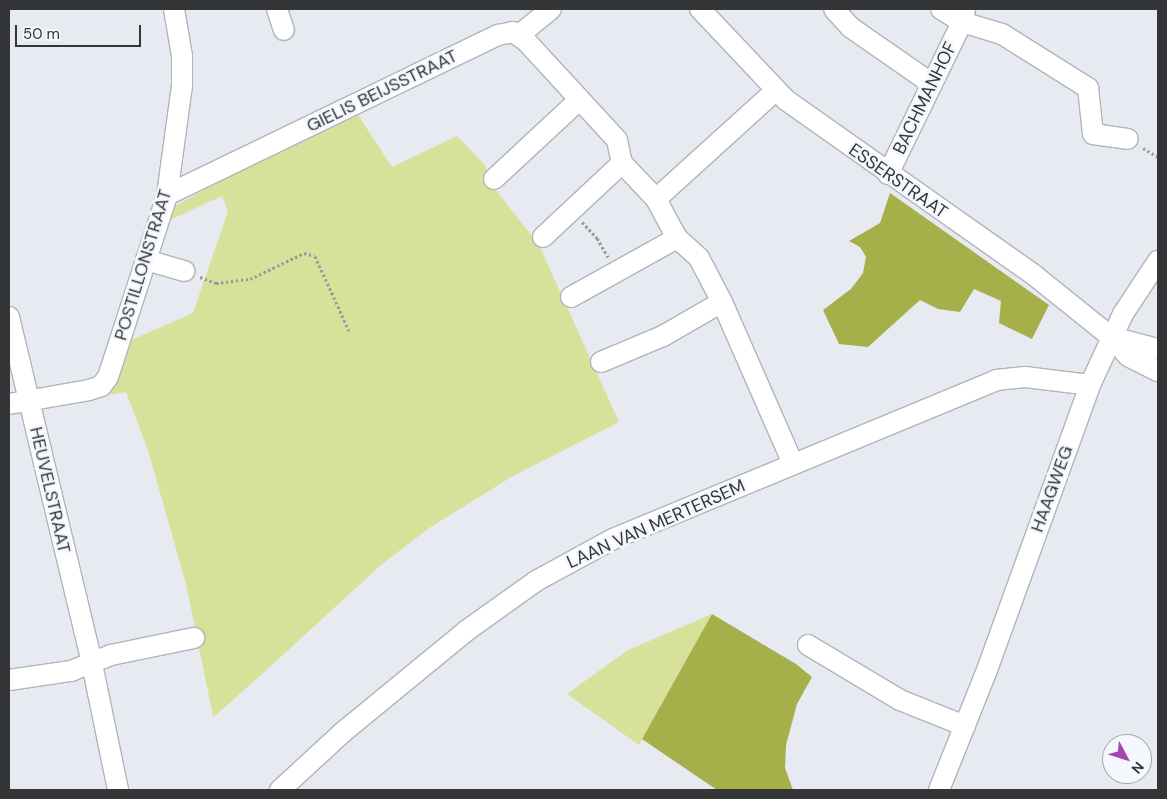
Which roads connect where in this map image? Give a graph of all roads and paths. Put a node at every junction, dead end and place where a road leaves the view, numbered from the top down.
1 (174, 9) edge
2 (277, 9) edge
3 (551, 9) edge
4 (834, 9) edge
5 (942, 9) edge
6 (712, 13) edge
7 (963, 15) edge
8 (284, 30) dead end
9 (519, 35) junction
10 (932, 84) junction
11 (775, 91) junction
12 (580, 99) junction
13 (1128, 139) dead end
14 (622, 163) junction
15 (888, 174) junction
16 (494, 179) dead end
17 (167, 195) junction
18 (656, 199) junction
19 (571, 211) junction
20 (543, 238) dead end
21 (677, 238) junction
22 (146, 260) junction
23 (1158, 261) edge
24 (184, 271) joint
25 (616, 272) junction
26 (571, 297) dead end
27 (722, 302) junction
28 (9, 317) edge
29 (349, 331) dead end
30 (1111, 337) junction
31 (1158, 349) edge
32 (601, 362) dead end
33 (15, 367) edge
34 (1158, 372) edge
35 (1090, 385) junction
36 (29, 400) junction
37 (9, 404) edge
38 (793, 464) junction
39 (194, 638) dead end
40 (808, 645) dead end
41 (92, 664) junction
42 (9, 680) edge
43 (965, 726) junction
44 (118, 790) edge
45 (280, 790) edge
46 (939, 790) edge

1 - 17 street, POSTILLONSTRAAT
2 - 8 street
3 - 9 street
4 - 10 street
5 - 7 street, BACHMANHOF
6 - 11 street, ESSERSTRAAT
7 - 10 street, BACHMANHOF
7 - 13 street, BACHMANHOF
9 - 12 street
9 - 17 street, GIELIS BEIJSSTRAAT
10 - 15 street, BACHMANHOF
11 - 15 street, ESSERSTRAAT
11 - 18 street
12 - 14 street
12 - 16 street
14 - 18 street
14 - 19 street
15 - 30 street, ESSERSTRAAT
17 - 22 street, POSTILLONSTRAAT
18 - 21 street
19 - 20 street
19 - 25 path
21 - 25 street
21 - 27 street
22 - 24 street
22 - 36 street, POSTILLONSTRAAT
23 - 30 street, HAAGWEG
24 - 29 path
25 - 26 street
27 - 32 street
27 - 38 street
28 - 33 street, HEUVELSTRAAT
30 - 31 street
30 - 34 street, ESSERSTRAAT
30 - 35 street, HAAGWEG
33 - 36 street, HEUVELSTRAAT
35 - 38 street, LAAN VAN MERTERSEM
35 - 43 street, HAAGWEG
36 - 37 street, POSTILLONSTRAAT
36 - 41 street, HEUVELSTRAAT
38 - 45 street, LAAN VAN MERTERSEM
39 - 41 street
40 - 43 street
41 - 42 street
41 - 44 street, HEUVELSTRAAT
43 - 46 street, HAAGWEG

